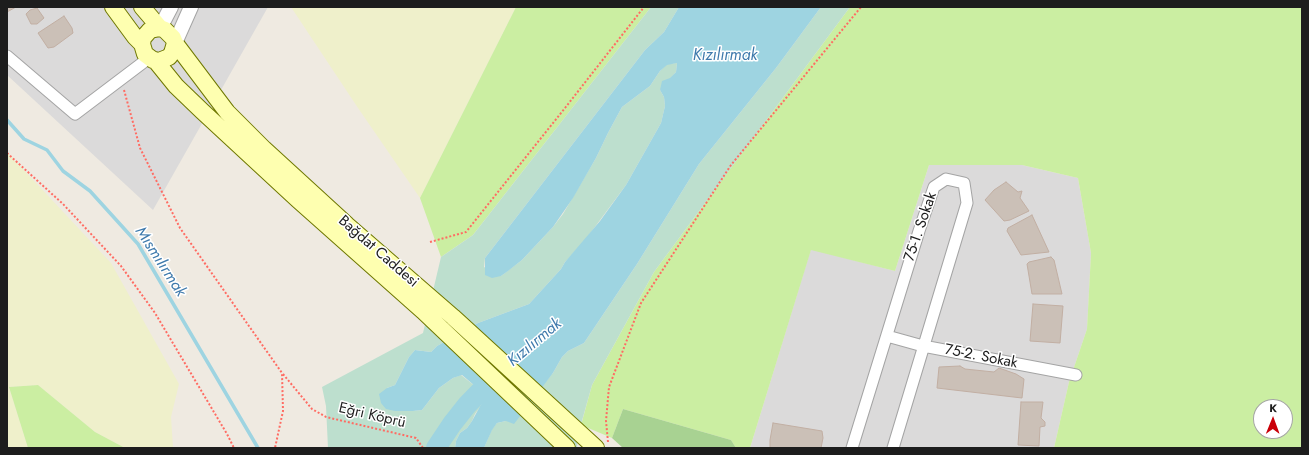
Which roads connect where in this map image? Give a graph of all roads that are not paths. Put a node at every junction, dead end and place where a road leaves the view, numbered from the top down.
1 (113, 7) edge
2 (142, 7) edge
3 (170, 7) edge
4 (191, 7) edge
5 (160, 28) junction
6 (174, 43) junction
7 (149, 54) junction
8 (7, 56) edge
9 (887, 336) junction
10 (923, 346) junction
11 (1076, 375) dead end
12 (567, 448) edge
13 (596, 448) edge
14 (852, 448) edge
15 (893, 448) edge

1 - 7 main road, Bağdat Caddesi
2 - 5 main road, Bağdat Caddesi
3 - 5 street
4 - 6 street
5 - 6 main road, Bağdat Caddesi
5 - 7 main road
6 - 7 main road
6 - 13 main road, Bağdat Caddesi
7 - 8 street
7 - 12 main road, Bağdat Caddesi
9 - 10 street, 75-2. Sokak
9 - 10 street, 75-1. Sokak
9 - 14 street, 75-1. Sokak
10 - 11 street, 75-2. Sokak
10 - 15 street, 75-1. Sokak

